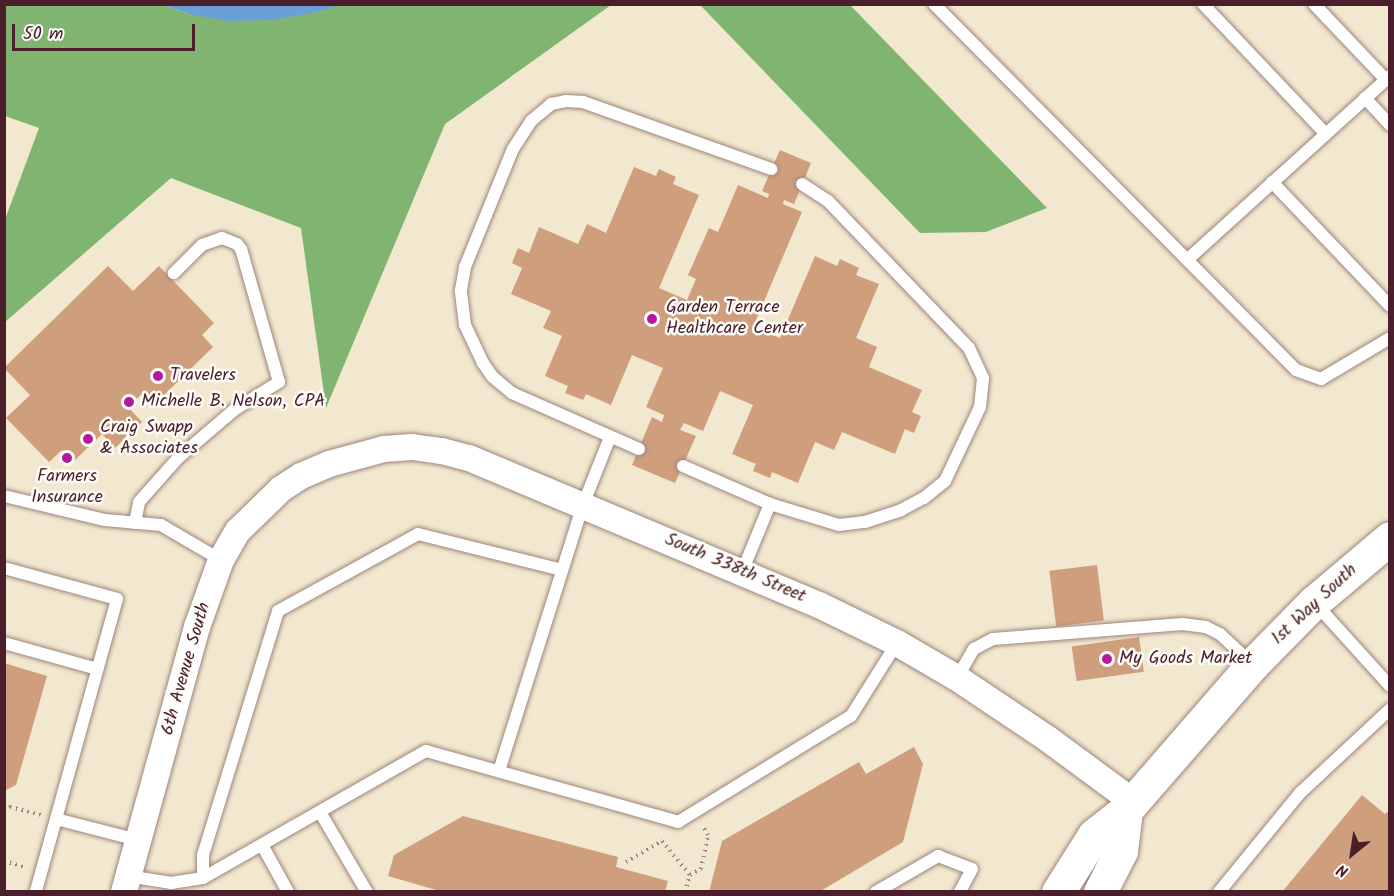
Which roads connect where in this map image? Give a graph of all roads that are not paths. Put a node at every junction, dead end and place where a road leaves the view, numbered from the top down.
1 (1203, 4) edge
2 (1314, 4) edge
3 (941, 7) edge
4 (1388, 78) edge
5 (1365, 98) junction
6 (1389, 125) edge
7 (1326, 134) junction
8 (771, 169) dead end
9 (1272, 182) junction
10 (802, 184) dead end
11 (1187, 260) junction
12 (174, 273) dead end
13 (1389, 306) edge
14 (1389, 338) edge
15 (610, 437) junction
16 (639, 448) dead end
17 (683, 466) dead end
18 (300, 476) joint
19 (4, 496) edge
20 (770, 504) junction
21 (582, 505) junction
22 (135, 523) junction
23 (1389, 538) edge
24 (221, 560) junction
25 (4, 568) edge
26 (562, 570) junction
27 (742, 572) junction
28 (1314, 602) junction
29 (4, 643) edge
30 (897, 643) junction
31 (1252, 665) junction
32 (97, 669) junction
33 (957, 678) junction
34 (1389, 686) edge
35 (1389, 709) edge
36 (499, 771) junction
37 (1129, 806) junction
38 (320, 812) junction
39 (56, 819) junction
40 (138, 840) junction
41 (262, 845) junction
42 (203, 878) junction
43 (126, 884) edge
44 (36, 891) edge
45 (288, 891) edge
46 (367, 891) edge
47 (876, 891) edge
48 (960, 891) edge
49 (1058, 891) edge
50 (1100, 891) edge
51 (1219, 891) edge

1 - 7 lane
2 - 4 lane
3 - 11 lane
4 - 5 lane
5 - 6 lane
5 - 7 lane
7 - 9 lane
8 - 15 lane
9 - 11 lane
9 - 13 lane
10 - 20 lane
11 - 14 lane
12 - 22 lane
15 - 16 lane
15 - 21 lane
17 - 20 lane
18 - 21 street, South 338th Street
18 - 24 street, 6th Avenue South
19 - 22 lane
20 - 27 lane
21 - 26 lane
21 - 27 street, South 338th Street
22 - 24 lane
23 - 28 main road, 1st Way South
24 - 40 street, 6th Avenue South
25 - 32 lane
26 - 36 lane
26 - 42 lane
27 - 30 street, South 338th Street
28 - 31 main road, 1st Way South
28 - 34 lane
29 - 32 lane
30 - 33 street, South 338th Street
30 - 36 lane
31 - 33 lane
31 - 37 main road, 1st Way South
32 - 39 lane
33 - 37 street, South 338th Street
35 - 51 lane
36 - 38 lane
37 - 49 main road, 1st Way South
37 - 50 main road
38 - 41 lane
38 - 46 lane
39 - 40 lane
39 - 44 lane
40 - 43 street, 6th Avenue South
41 - 42 lane
41 - 45 lane
42 - 43 lane
47 - 48 lane

